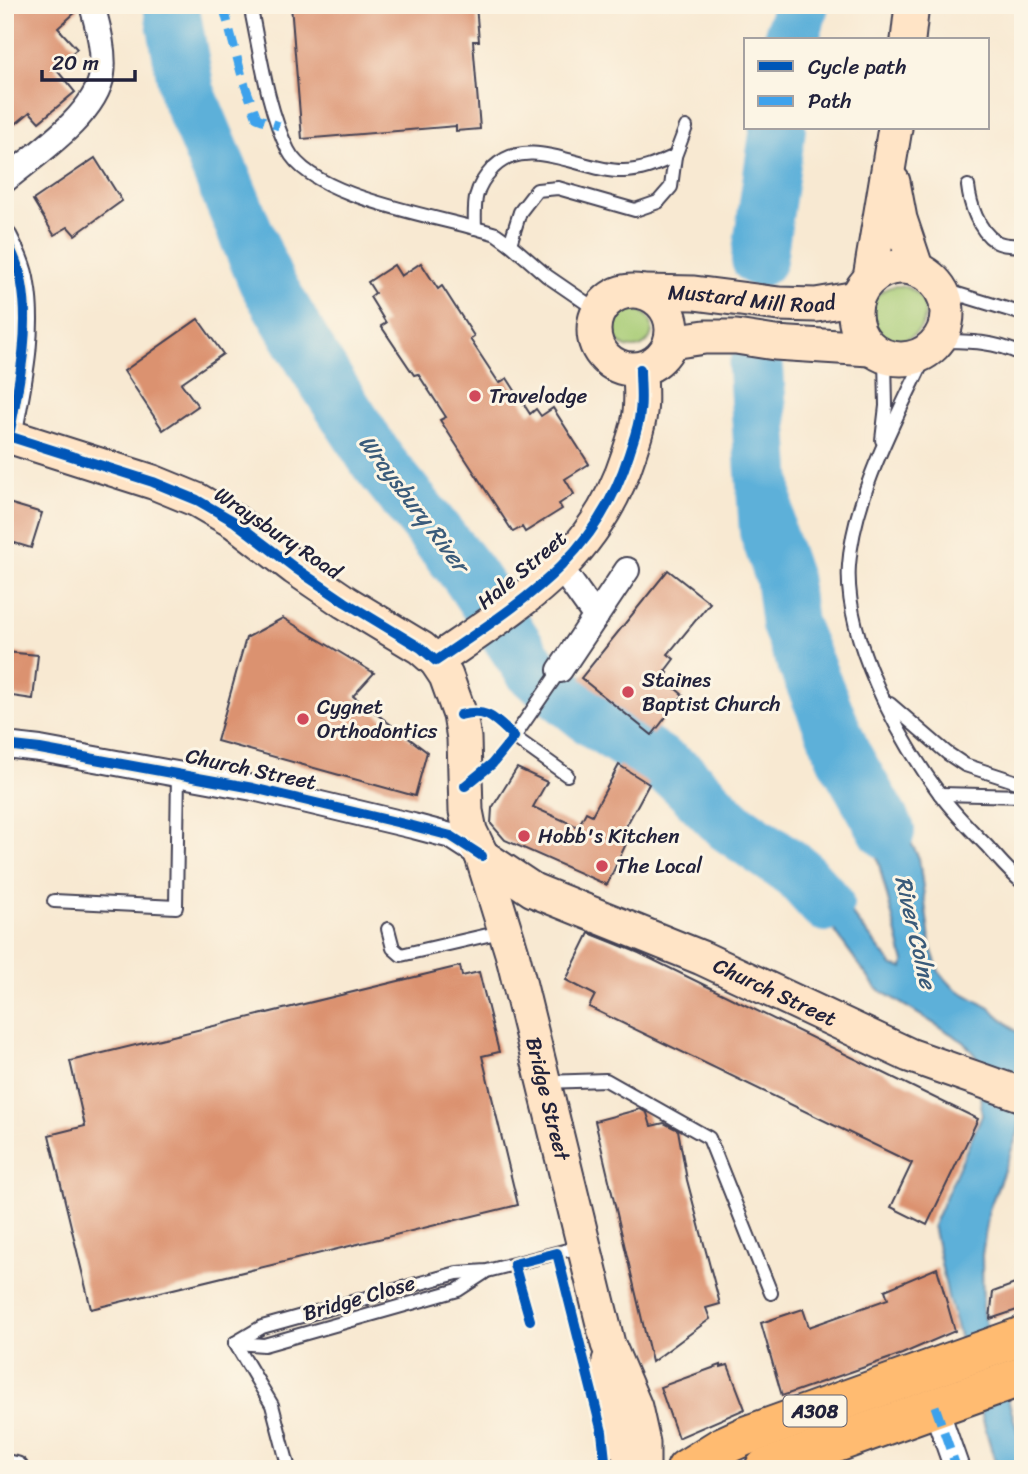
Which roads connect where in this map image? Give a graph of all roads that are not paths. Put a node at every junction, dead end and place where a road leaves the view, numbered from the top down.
1 (92, 5) edge
2 (250, 5) edge
3 (912, 5) edge
4 (908, 38) edge
5 (686, 127) dead end
6 (895, 130) edge
7 (675, 156) junction
8 (890, 162) junction
9 (5, 180) edge
10 (968, 186) dead end
11 (475, 228) junction
12 (5, 237) edge
13 (510, 244) junction
14 (1023, 246) edge
15 (929, 279) junction
16 (864, 288) junction
17 (645, 292) junction
18 (598, 311) junction
19 (1023, 314) edge
20 (671, 342) junction
21 (1023, 343) edge
22 (933, 346) junction
23 (1007, 347) junction
24 (877, 353) junction
25 (1023, 355) edge
26 (640, 369) junction
27 (7, 436) edge
28 (881, 455) junction
29 (561, 568) junction
30 (627, 570) dead end
31 (596, 617) junction
32 (447, 654) junction
33 (560, 670) joint
34 (884, 699) junction
35 (5, 745) edge
36 (178, 773) junction
37 (566, 775) dead end
38 (1023, 784) edge
39 (940, 794) junction
40 (1023, 796) edge
41 (482, 856) junction
42 (1023, 883) edge
43 (54, 901) dead end
44 (388, 929) dead end
45 (505, 931) junction
46 (544, 1082) junction
47 (1023, 1095) edge
48 (583, 1247) junction
49 (771, 1293) dead end
50 (1012, 1339) edge
51 (1019, 1377) edge
52 (936, 1386) junction
53 (5, 1467) edge
54 (16, 1469) edge
55 (289, 1469) edge
56 (642, 1469) edge
57 (686, 1469) edge
58 (764, 1469) edge
59 (957, 1469) edge

1 - 9 street
2 - 11 lane
3 - 4 main road
5 - 7 lane
6 - 8 main road
7 - 11 lane
7 - 13 lane
8 - 15 main road
8 - 16 main road
10 - 14 lane
11 - 13 lane
12 - 27 street
13 - 18 lane
15 - 16 main road
15 - 19 lane
15 - 22 main road
16 - 17 main road, Mustard Mill Road
16 - 24 main road
17 - 18 main road
17 - 20 main road
18 - 26 main road
20 - 24 main road, Mustard Mill Road
20 - 26 main road
21 - 23 lane
22 - 23 lane
22 - 24 main road
22 - 28 lane
23 - 25 lane
24 - 28 lane
26 - 29 main road, Hale Street
27 - 32 main road, Wraysbury Road
28 - 34 lane
29 - 31 street
29 - 32 main road, Hale Street
30 - 31 street
31 - 33 street
32 - 41 main road, Wraysbury Road
33 - 37 lane
34 - 38 lane
34 - 39 lane
35 - 36 street, Church Street
36 - 41 street, Church Street
36 - 43 lane
39 - 40 lane
39 - 42 lane
41 - 45 main road, Bridge Street
41 - 47 main road, Church Street
44 - 45 lane
45 - 46 main road, Bridge Street
46 - 48 main road, Bridge Street
46 - 49 lane
48 - 55 lane, Bridge Close
48 - 56 main road, Bridge Street
50 - 52 main road, A308
51 - 52 main road, A308
52 - 57 main road, A308
52 - 58 main road, A308
52 - 59 street
53 - 54 street

